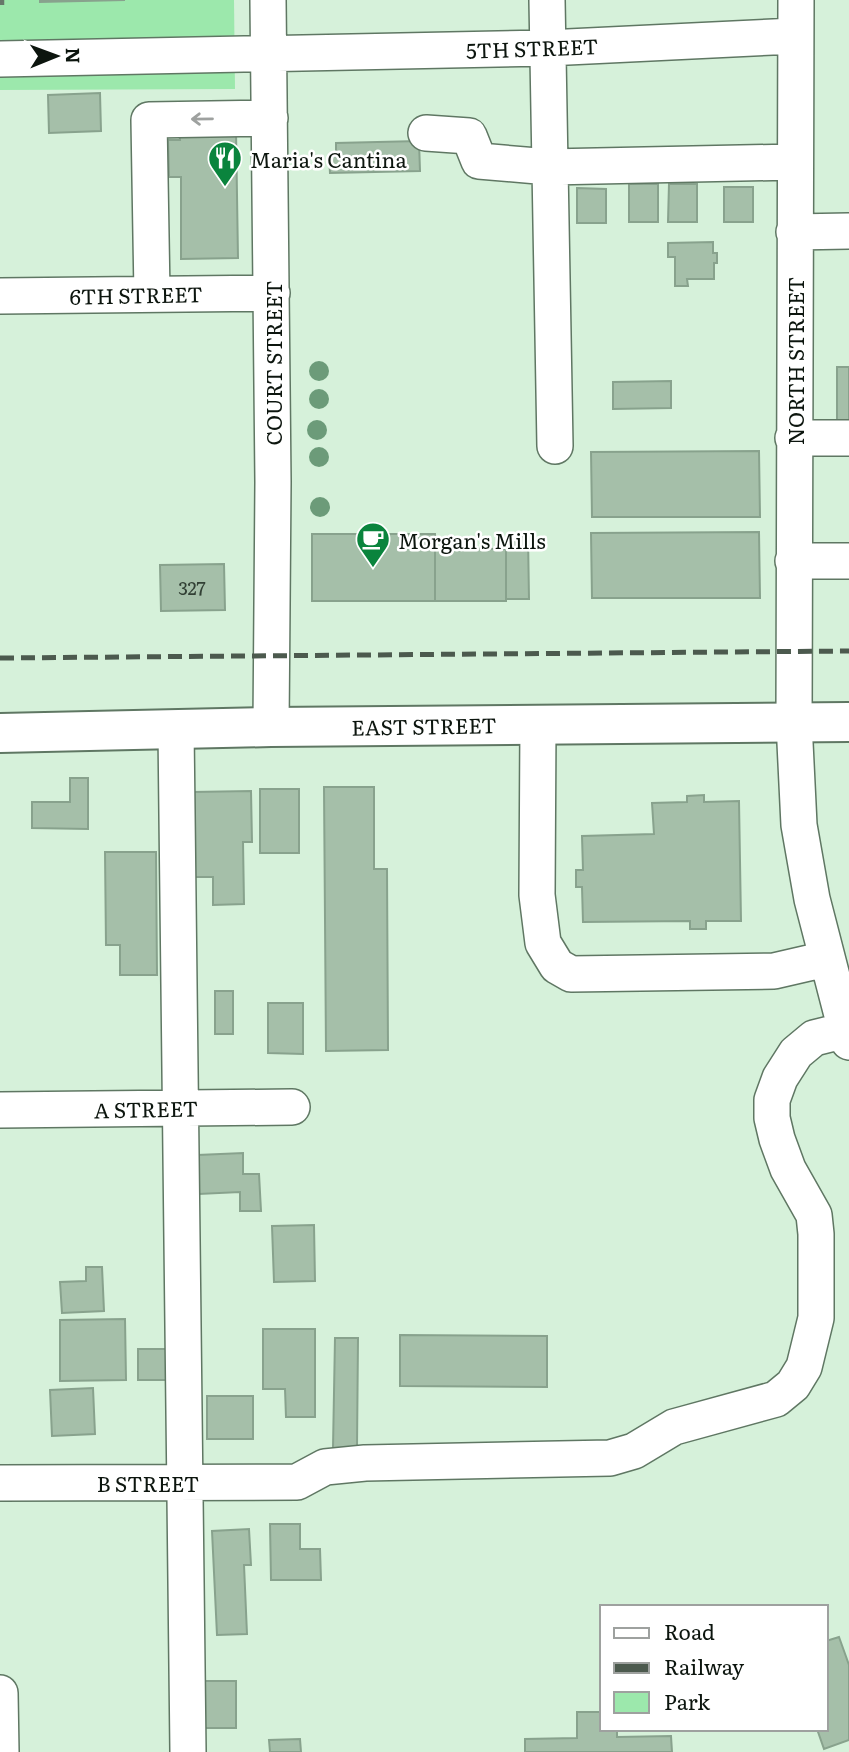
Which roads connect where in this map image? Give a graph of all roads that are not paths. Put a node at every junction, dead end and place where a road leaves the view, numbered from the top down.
1 (268, 0) edge
2 (547, 0) edge
3 (796, 0) edge
4 (795, 36) junction
5 (547, 47) junction
6 (269, 54) junction
7 (0, 59) edge
8 (270, 118) junction
9 (426, 133) dead end
10 (794, 162) junction
11 (549, 167) junction
12 (849, 231) edge
13 (794, 232) junction
14 (272, 293) junction
15 (152, 294) junction
16 (0, 296) edge
17 (793, 438) junction
18 (849, 438) edge
19 (555, 446) dead end
20 (793, 561) junction
21 (849, 561) edge
22 (794, 722) junction
23 (849, 722) edge
24 (538, 724) junction
25 (271, 727) junction
26 (176, 729) junction
27 (0, 733) edge
28 (826, 959) junction
29 (847, 1036) edge
30 (292, 1107) dead end
31 (180, 1108) junction
32 (0, 1110) edge
33 (185, 1482) junction
34 (0, 1483) edge
35 (0, 1693) edge
36 (1, 1752) edge
37 (188, 1752) edge

1 - 6 street, COURT STREET
2 - 5 street
3 - 4 street, NORTH STREET
4 - 5 street, 5TH STREET
4 - 10 street, NORTH STREET
5 - 6 street, 5TH STREET
5 - 11 street
6 - 7 street, 5TH STREET
6 - 8 street, COURT STREET
8 - 14 street, COURT STREET
8 -> 15 street
9 - 11 street
10 - 11 street
10 - 13 street, NORTH STREET
11 - 19 street
12 - 13 street
13 - 17 street, NORTH STREET
14 - 15 street, 6TH STREET
14 - 25 street, COURT STREET
15 - 16 street, 6TH STREET
17 - 18 street
17 - 20 street, NORTH STREET
20 - 21 street
20 - 22 street, NORTH STREET
22 - 23 main road, EAST STREET
22 - 24 main road, EAST STREET
22 - 28 street, NORTH STREET
24 - 25 main road, EAST STREET
24 - 28 street
25 - 26 main road, EAST STREET
26 - 27 main road, EAST STREET
26 - 31 street
28 - 29 street, NORTH STREET
29 - 33 street, B STREET
30 - 31 street, A STREET
31 - 32 street, A STREET
31 - 33 street
33 - 34 street, B STREET
33 - 37 street
35 - 36 street

